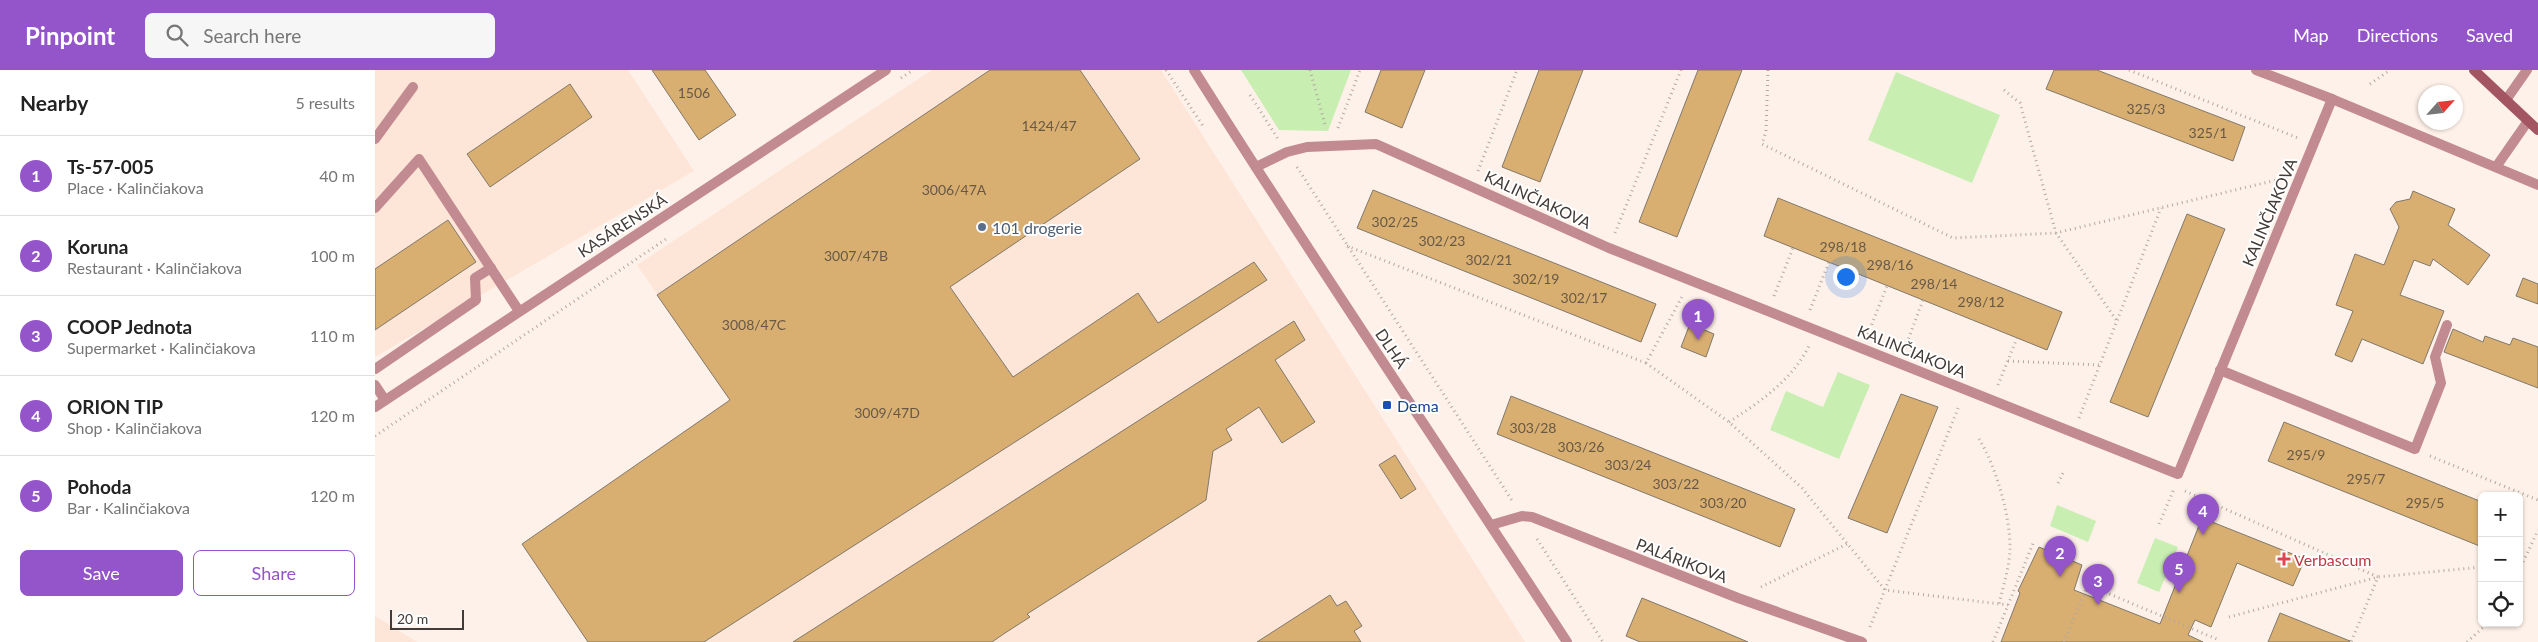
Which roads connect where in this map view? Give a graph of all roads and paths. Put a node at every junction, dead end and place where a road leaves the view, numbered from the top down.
1 (886, 70) edge
2 (913, 70) edge
3 (1166, 70) edge
4 (1194, 70) edge
5 (1310, 70) edge
6 (1361, 70) edge
7 (1517, 70) edge
8 (1681, 70) edge
9 (1768, 70) edge
10 (2129, 70) edge
11 (2256, 70) edge
12 (2390, 70) edge
13 (2474, 70) edge
14 (2527, 70) edge
15 (897, 80) dead end
16 (2370, 84) dead end
17 (413, 87) dead end
18 (2004, 90) dead end
19 (1250, 95) dead end
20 (2332, 99) junction
21 (2506, 100) junction
22 (2528, 121) junction
23 (1203, 126) dead end
24 (2538, 130) edge
25 (375, 139) edge
26 (2302, 140) dead end
27 (1331, 146) junction
28 (1287, 152) junction
29 (1256, 167) junction
30 (2497, 168) junction
31 (2301, 174) junction
32 (1473, 185) junction
33 (2538, 185) edge
34 (375, 208) edge
35 (2161, 208) junction
36 (2057, 232) junction
37 (673, 234) dead end
38 (1346, 246) junction
39 (1609, 248) junction
40 (1793, 248) dead end
41 (1829, 262) dead end
42 (491, 268) junction
43 (1691, 280) junction
44 (1887, 286) dead end
45 (1773, 299) dead end
46 (1923, 300) dead end
47 (519, 311) junction
48 (1809, 314) dead end
49 (2117, 321) junction
50 (2447, 325) dead end
51 (1817, 330) junction
52 (1867, 337) dead end
53 (2017, 338) dead end
54 (1903, 352) dead end
55 (2008, 360) junction
56 (1646, 363) junction
57 (2100, 365) junction
58 (375, 369) edge
59 (2220, 370) junction
60 (375, 384) edge
61 (1966, 389) junction
62 (1996, 391) dead end
63 (385, 400) junction
64 (375, 407) edge
65 (1729, 422) junction
66 (2073, 432) junction
67 (375, 436) edge
68 (1979, 439) dead end
69 (2415, 449) junction
70 (2063, 473) dead end
71 (2058, 482) dead end
72 (2538, 500) edge
73 (1522, 516) junction
74 (2159, 524) dead end
75 (1491, 525) junction
76 (2538, 530) edge
77 (2034, 541) dead end
78 (1847, 544) junction
79 (2523, 559) edge
80 (2478, 567) edge
81 (2378, 577) junction
82 (1885, 590) junction
83 (1738, 598) junction
84 (1999, 604) junction
85 (2008, 605) junction
86 (2229, 617) dead end
87 (2484, 627) edge
88 (1868, 633) dead end
89 (2219, 640) dead end
90 (1567, 642) edge
91 (1603, 642) edge
92 (1861, 642) edge
93 (1993, 642) edge
94 (2064, 642) edge
95 (2351, 642) edge
96 (2467, 642) edge

1 - 47 street, KASÁRENSKÁ
2 - 15 path
3 - 23 path
4 - 29 street, DLHÁ
5 - 27 path
6 - 27 path
7 - 32 path
8 - 39 path
9 - 36 path
10 - 26 path
11 - 20 street
12 - 16 path
13 - 21 main road
14 - 21 street
17 - 25 street
18 - 36 path
19 - 28 path
20 - 30 street
20 - 31 street, KALINČIAKOVA
21 - 22 main road
22 - 24 main road
22 - 30 street
27 - 28 street, KALINČIAKOVA
27 - 32 street, KALINČIAKOVA
28 - 29 street, KALINČIAKOVA
28 - 38 path
29 - 75 street, DLHÁ
30 - 33 street
31 - 35 path
31 - 59 street, KALINČIAKOVA
32 - 39 street, KALINČIAKOVA
34 - 42 street
35 - 36 path
35 - 49 path
36 - 49 path
37 - 67 path
38 - 56 path
38 - 73 path
39 - 43 street, KALINČIAKOVA
40 - 45 path
41 - 48 path
42 - 47 street
42 - 58 street
43 - 51 street, KALINČIAKOVA
43 - 56 path
44 - 52 path
46 - 54 path
47 - 63 street, KASÁRENSKÁ
49 - 57 path
50 - 69 street
51 - 61 street, KALINČIAKOVA
51 - 65 path
53 - 55 path
55 - 57 path
55 - 62 path
56 - 65 path
57 - 66 path
59 - 66 street, KALINČIAKOVA
59 - 69 street
60 - 63 street
61 - 66 street, KALINČIAKOVA
61 - 82 path
63 - 64 street, KASÁRENSKÁ
65 - 78 path
68 - 84 path
69 - 72 path
70 - 71 path
73 - 75 street
73 - 83 street, PALÁRIKOVA
73 - 91 path
74 - 81 path
75 - 90 street, DLHÁ
76 - 79 path
77 - 85 path
78 - 82 path
78 - 83 path
80 - 81 path
81 - 86 path
81 - 95 path
82 - 84 path
82 - 88 path
83 - 92 street, PALÁRIKOVA
84 - 85 path
85 - 93 path
87 - 96 path
89 - 94 path

